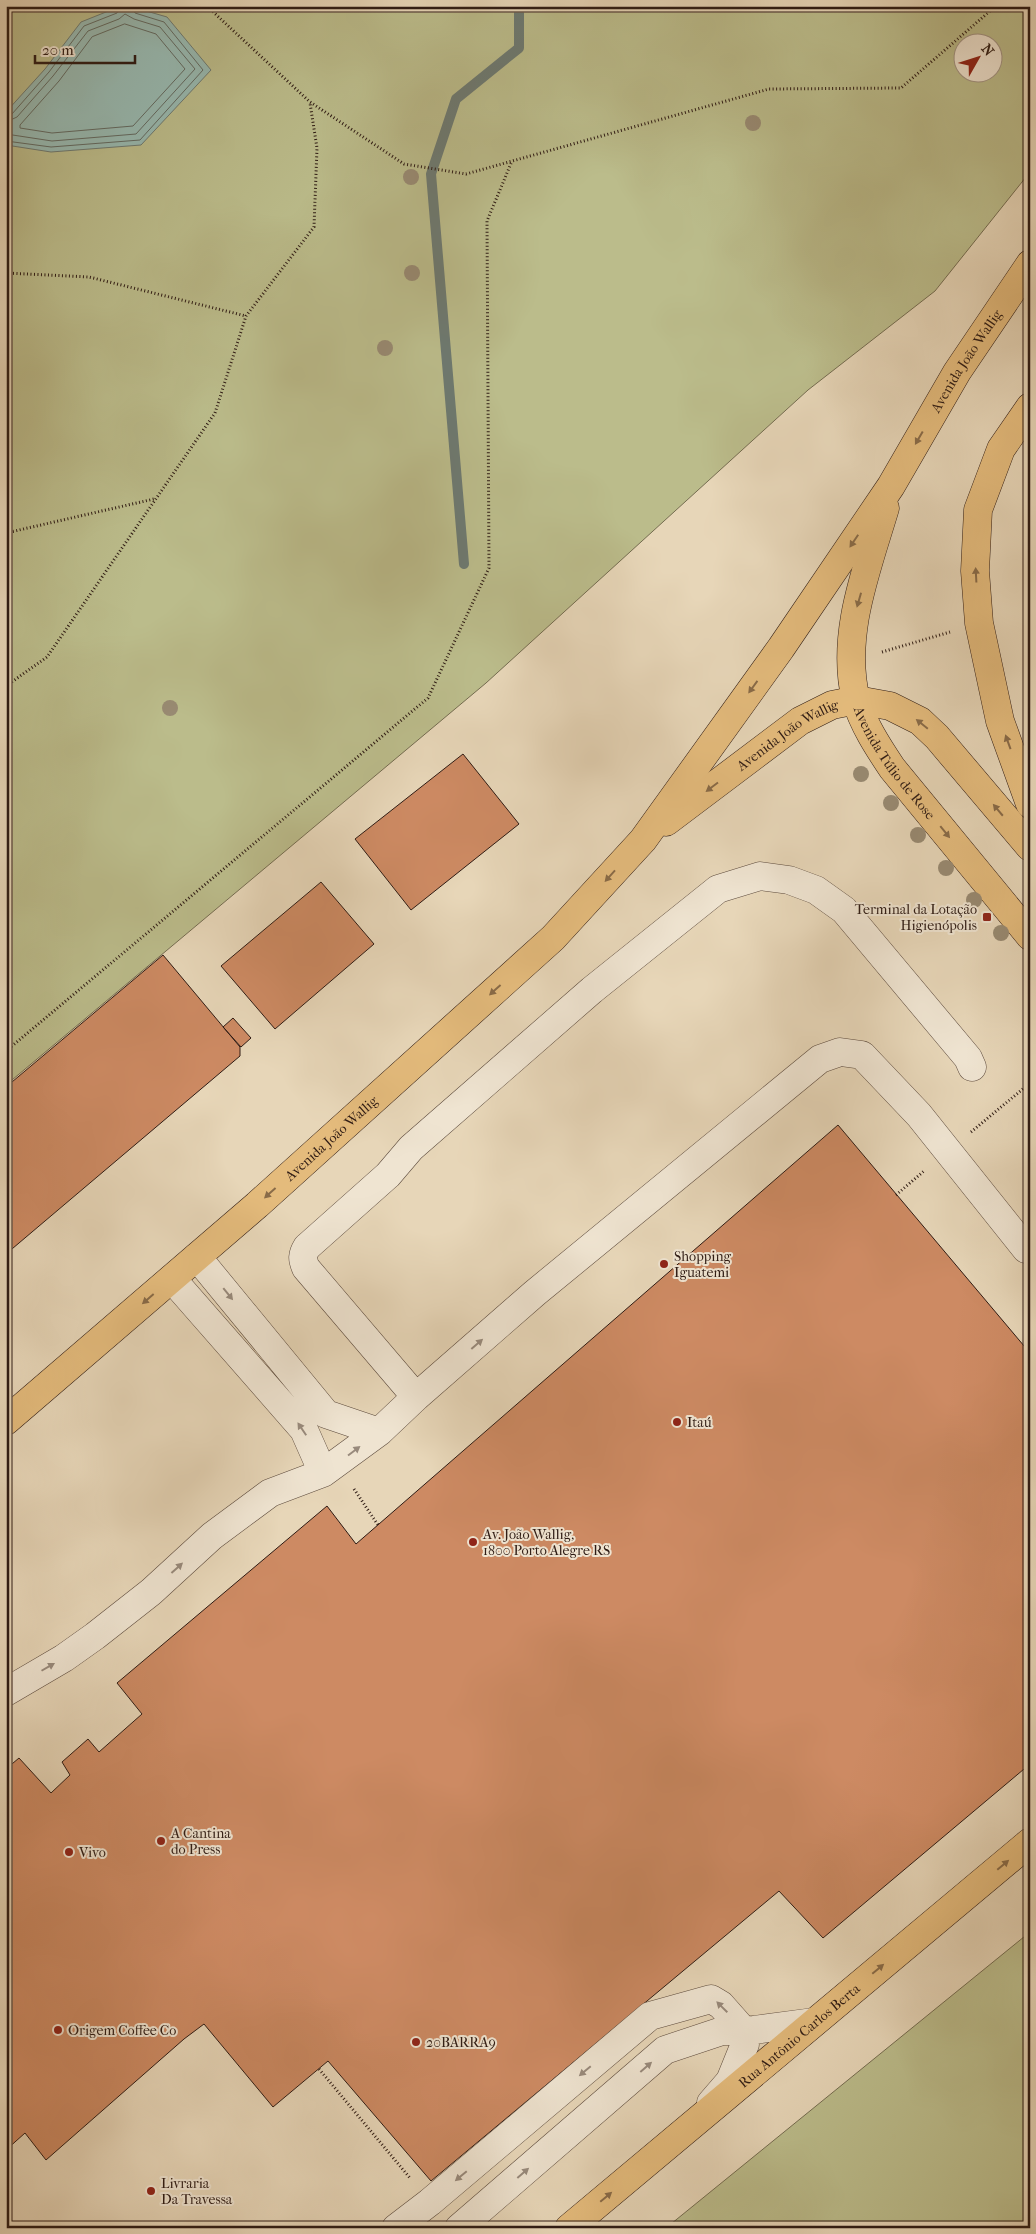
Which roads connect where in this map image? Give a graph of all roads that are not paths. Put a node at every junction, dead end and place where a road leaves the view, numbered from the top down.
1 (1030, 264) edge
2 (1030, 407) edge
3 (891, 486) junction
4 (856, 700) junction
5 (1030, 804) edge
6 (643, 840) junction
7 (1030, 847) edge
8 (1030, 936) edge
9 (972, 1068) dead end
10 (1028, 1249) edge
11 (197, 1257) junction
12 (172, 1279) junction
13 (416, 1396) junction
14 (6, 1420) edge
15 (379, 1432) junction
16 (323, 1473) junction
17 (6, 1692) edge
18 (1030, 1842) edge
19 (814, 2022) junction
20 (744, 2031) junction
21 (698, 2120) junction
22 (396, 2228) edge
23 (459, 2228) edge
24 (568, 2228) edge

1 -> 3 main road, Avenida João Wallig
5 -> 2 main road
3 -> 4 main road, Avenida João Wallig
3 -> 6 main road, Avenida João Wallig
4 -> 6 main road, Avenida João Wallig
7 -> 4 main road, Avenida Túlio de Rose
4 -> 8 main road, Avenida Túlio de Rose
6 -> 11 main road, Avenida João Wallig
9 - 13 lane
13 -> 10 lane
11 - 12 main road, Avenida João Wallig
11 -> 15 lane
12 -> 14 main road, Avenida João Wallig
16 -> 12 lane
13 - 15 lane
16 -> 15 lane
17 -> 16 lane
19 -> 18 main road, Rua Antônio Carlos Berta
19 - 20 lane
19 - 21 main road, Rua Antônio Carlos Berta
20 - 21 lane
20 -> 22 lane
23 -> 20 lane
24 -> 21 main road, Rua Antônio Carlos Berta

